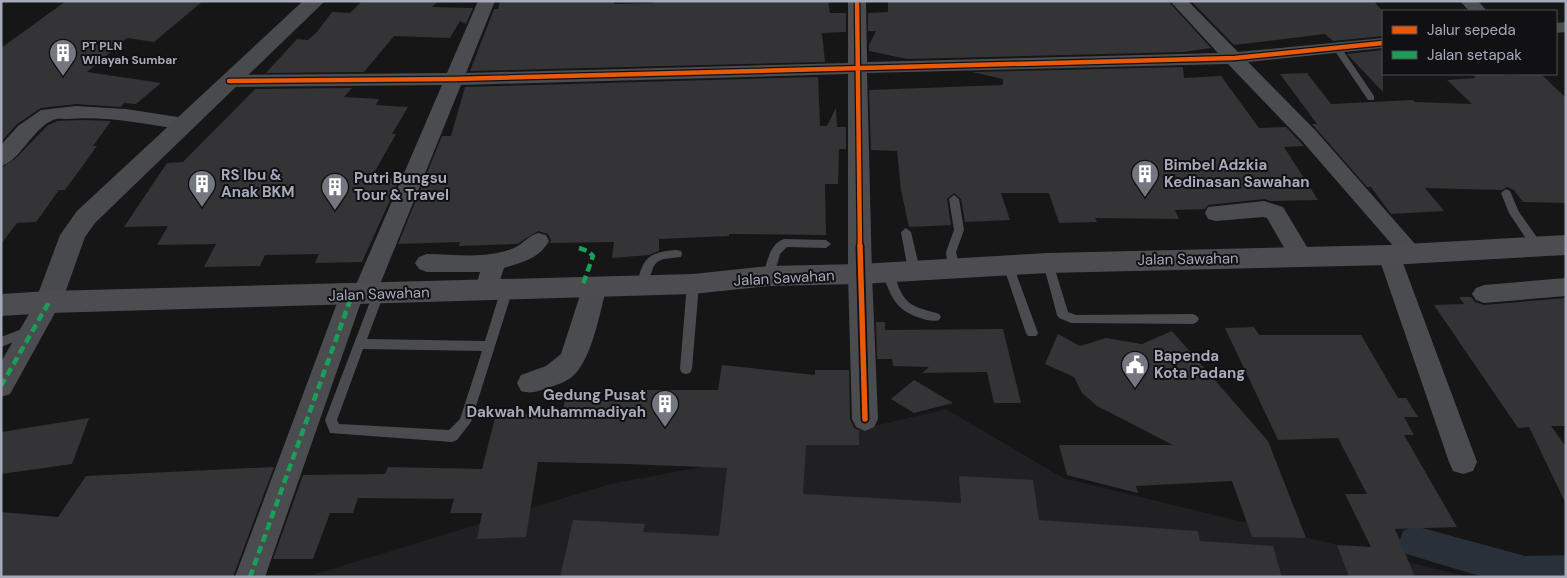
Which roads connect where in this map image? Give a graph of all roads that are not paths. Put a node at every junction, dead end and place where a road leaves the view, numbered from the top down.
1 (315, 1) edge
2 (487, 1) edge
3 (857, 1) edge
4 (1178, 1) edge
5 (1468, 1) edge
6 (1477, 10) edge
7 (1382, 43) edge
8 (1337, 48) junction
9 (1235, 58) junction
10 (857, 68) junction
11 (454, 79) junction
12 (229, 81) junction
13 (1371, 98) dead end
14 (184, 124) junction
15 (1, 160) edge
16 (1506, 193) dead end
17 (954, 199) dead end
18 (1216, 213) dead end
19 (906, 232) dead end
20 (538, 241) dead end
21 (826, 244) dead end
22 (1566, 245) edge
23 (1536, 246) junction
24 (677, 254) dead end
25 (1400, 254) junction
26 (1301, 257) junction
27 (427, 263) dead end
28 (494, 263) junction
29 (1048, 263) junction
30 (1008, 265) junction
31 (954, 268) junction
32 (901, 271) junction
33 (860, 274) junction
34 (769, 276) junction
35 (643, 284) junction
36 (693, 284) junction
37 (596, 286) junction
38 (1566, 287) edge
39 (497, 290) junction
40 (365, 294) junction
41 (1484, 294) dead end
42 (49, 302) junction
43 (1, 305) edge
44 (935, 317) dead end
45 (1193, 319) dead end
46 (34, 330) junction
47 (1032, 334) dead end
48 (1, 342) edge
49 (360, 344) junction
50 (489, 346) junction
51 (686, 368) dead end
52 (530, 383) dead end
53 (1, 386) edge
54 (865, 419) dead end
55 (1463, 462) dead end
56 (250, 577) edge

1 - 12 main road
2 - 11 street
3 - 10 street
4 - 9 street
5 - 6 street
7 - 8 street
8 - 9 street
8 - 13 lane
9 - 10 street
9 - 25 street
10 - 11 street
10 - 33 street
11 - 12 street
11 - 40 street
12 - 14 main road
14 - 15 street
14 - 42 main road
16 - 23 lane
17 - 31 lane
18 - 26 street
19 - 32 lane
20 - 28 street
21 - 34 lane
22 - 23 main road, Jalan Sawahan
23 - 25 main road, Jalan Sawahan
24 - 35 lane
25 - 26 main road, Jalan Sawahan
25 - 55 street
26 - 29 main road, Jalan Sawahan
27 - 28 street
28 - 39 street
29 - 30 main road, Jalan Sawahan
29 - 45 lane
30 - 31 main road, Jalan Sawahan
30 - 47 lane
31 - 32 main road, Jalan Sawahan
32 - 33 main road, Jalan Sawahan
32 - 44 lane
33 - 34 main road, Jalan Sawahan
33 - 54 street
34 - 36 main road, Jalan Sawahan
35 - 36 main road, Jalan Sawahan
35 - 37 main road, Jalan Sawahan
36 - 51 lane
37 - 39 main road, Jalan Sawahan
37 - 52 street
38 - 41 street
39 - 40 main road, Jalan Sawahan
39 - 50 lane
40 - 42 main road, Jalan Sawahan
40 - 49 lane
40 - 56 street
42 - 43 main road, Jalan Sawahan
42 - 46 street
46 - 48 lane
46 - 53 street
49 - 50 lane
49 - 50 lane

